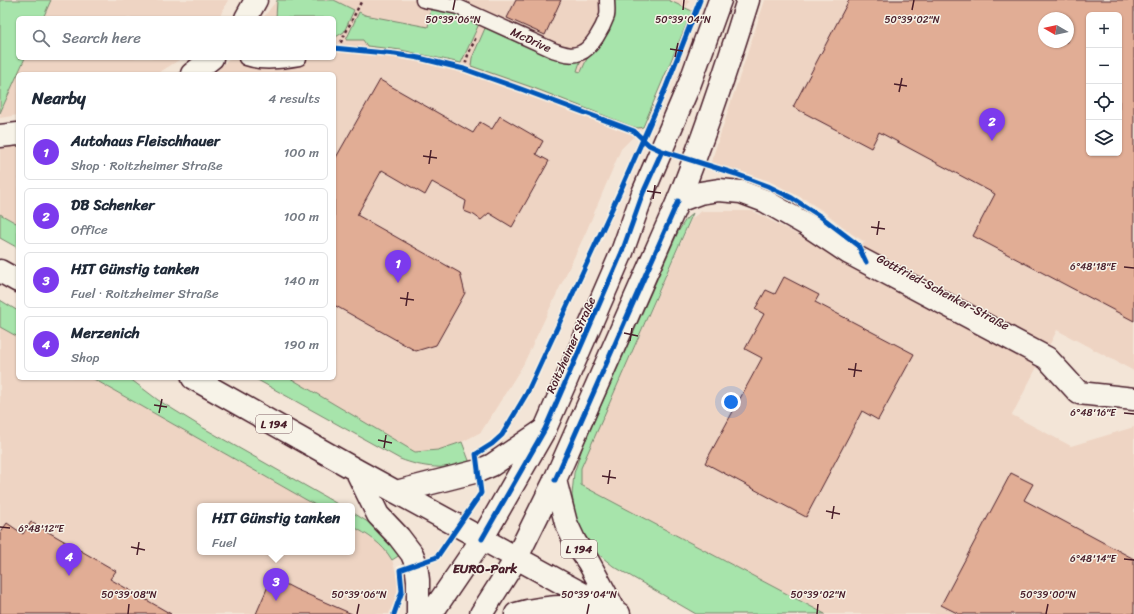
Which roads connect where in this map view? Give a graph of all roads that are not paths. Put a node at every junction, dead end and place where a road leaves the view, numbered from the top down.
1 (256, 0) edge
2 (422, 0) edge
3 (607, 0) edge
4 (720, 0) edge
5 (748, 0) edge
6 (247, 16) edge
7 (210, 60) edge
8 (255, 60) edge
9 (281, 60) edge
10 (194, 72) edge
11 (16, 134) edge
12 (0, 136) edge
13 (678, 201) junction
14 (0, 271) edge
15 (16, 280) edge
16 (197, 380) edge
17 (1134, 399) edge
18 (545, 429) junction
19 (356, 470) junction
20 (555, 480) junction
21 (396, 492) junction
22 (482, 539) junction
23 (516, 559) junction
24 (617, 613) edge
25 (418, 614) edge
26 (431, 614) edge
27 (481, 614) edge
28 (516, 614) edge

1 - 6 street
2 - 3 lane, McDrive
4 - 18 street, Roitzheimer Straße
5 - 13 street
7 - 10 street
8 - 9 lane
11 - 12 street
13 - 17 street, Gottfried-Schenker-Straße
13 - 20 street
14 - 15 street
16 - 19 street, L 194
18 - 21 street
18 - 22 street, Roitzheimer Straße
19 - 21 street, L 194
19 - 25 street
20 - 23 street
20 - 24 street, L 194
21 - 22 street, L 194
22 - 23 street, L 194
22 - 26 street, Roitzheimer Straße
23 - 24 street, L 194
23 - 27 street
24 - 28 street

